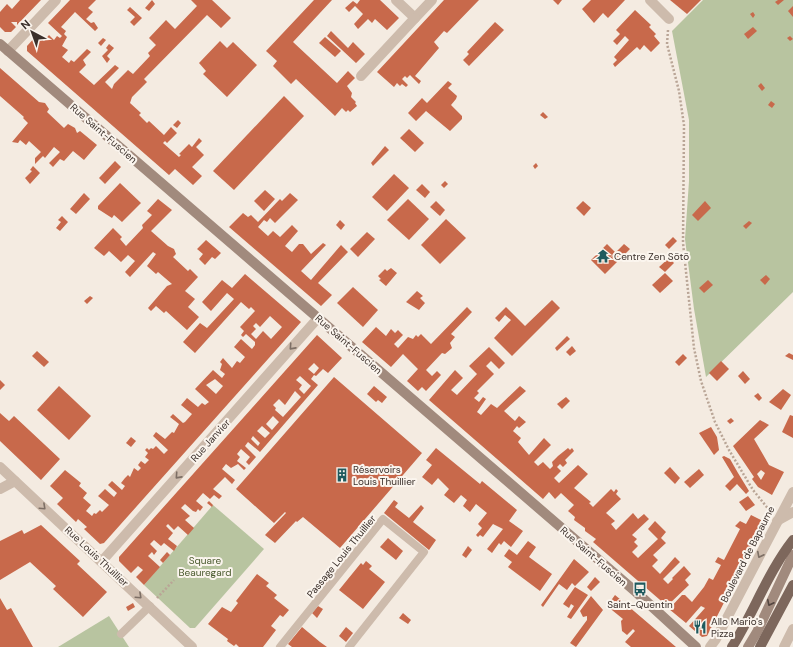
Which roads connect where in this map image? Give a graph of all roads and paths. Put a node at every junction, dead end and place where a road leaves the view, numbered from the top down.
1 (56, 0) edge
2 (396, 0) edge
3 (432, 0) edge
4 (650, 0) edge
5 (415, 18) junction
6 (669, 19) joint
7 (0, 44) edge
8 (8, 51) junction
9 (361, 76) dead end
10 (318, 318) junction
11 (0, 467) edge
12 (15, 481) junction
13 (0, 489) edge
14 (793, 492) edge
15 (793, 512) edge
16 (777, 521) junction
17 (793, 540) edge
18 (793, 556) edge
19 (102, 561) junction
20 (174, 580) dead end
21 (793, 585) edge
22 (150, 606) junction
23 (793, 629) edge
24 (121, 634) dead end
25 (192, 647) edge
26 (280, 647) edge
27 (348, 647) edge
28 (696, 647) edge
29 (710, 647) edge
30 (732, 647) edge
31 (748, 647) edge
32 (760, 647) edge
33 (784, 647) edge

1 - 8 street
2 - 5 street
3 - 5 street
4 - 6 street
5 - 9 street
6 - 16 path
7 - 8 main road, Rue Saint-Fuscien
8 - 10 main road, Rue Saint-Fuscien
10 -> 19 street, Rue Janvier
10 - 28 main road, Rue Saint-Fuscien
11 - 12 street, Rue Louis Thuillier
12 - 13 street
12 -> 19 street, Rue Louis Thuillier
14 - 16 street, Boulevard de Bapaume
15 - 16 street
16 -> 29 street, Boulevard de Bapaume
17 - 30 main road
18 -> 31 main road
19 -> 22 street, Rue Louis Thuillier
20 - 22 path
21 - 32 main road
22 - 24 lane
22 - 25 street, Rue Louis Thuillier
23 - 33 street
26 - 27 lane, Passage Louis Thuillier

